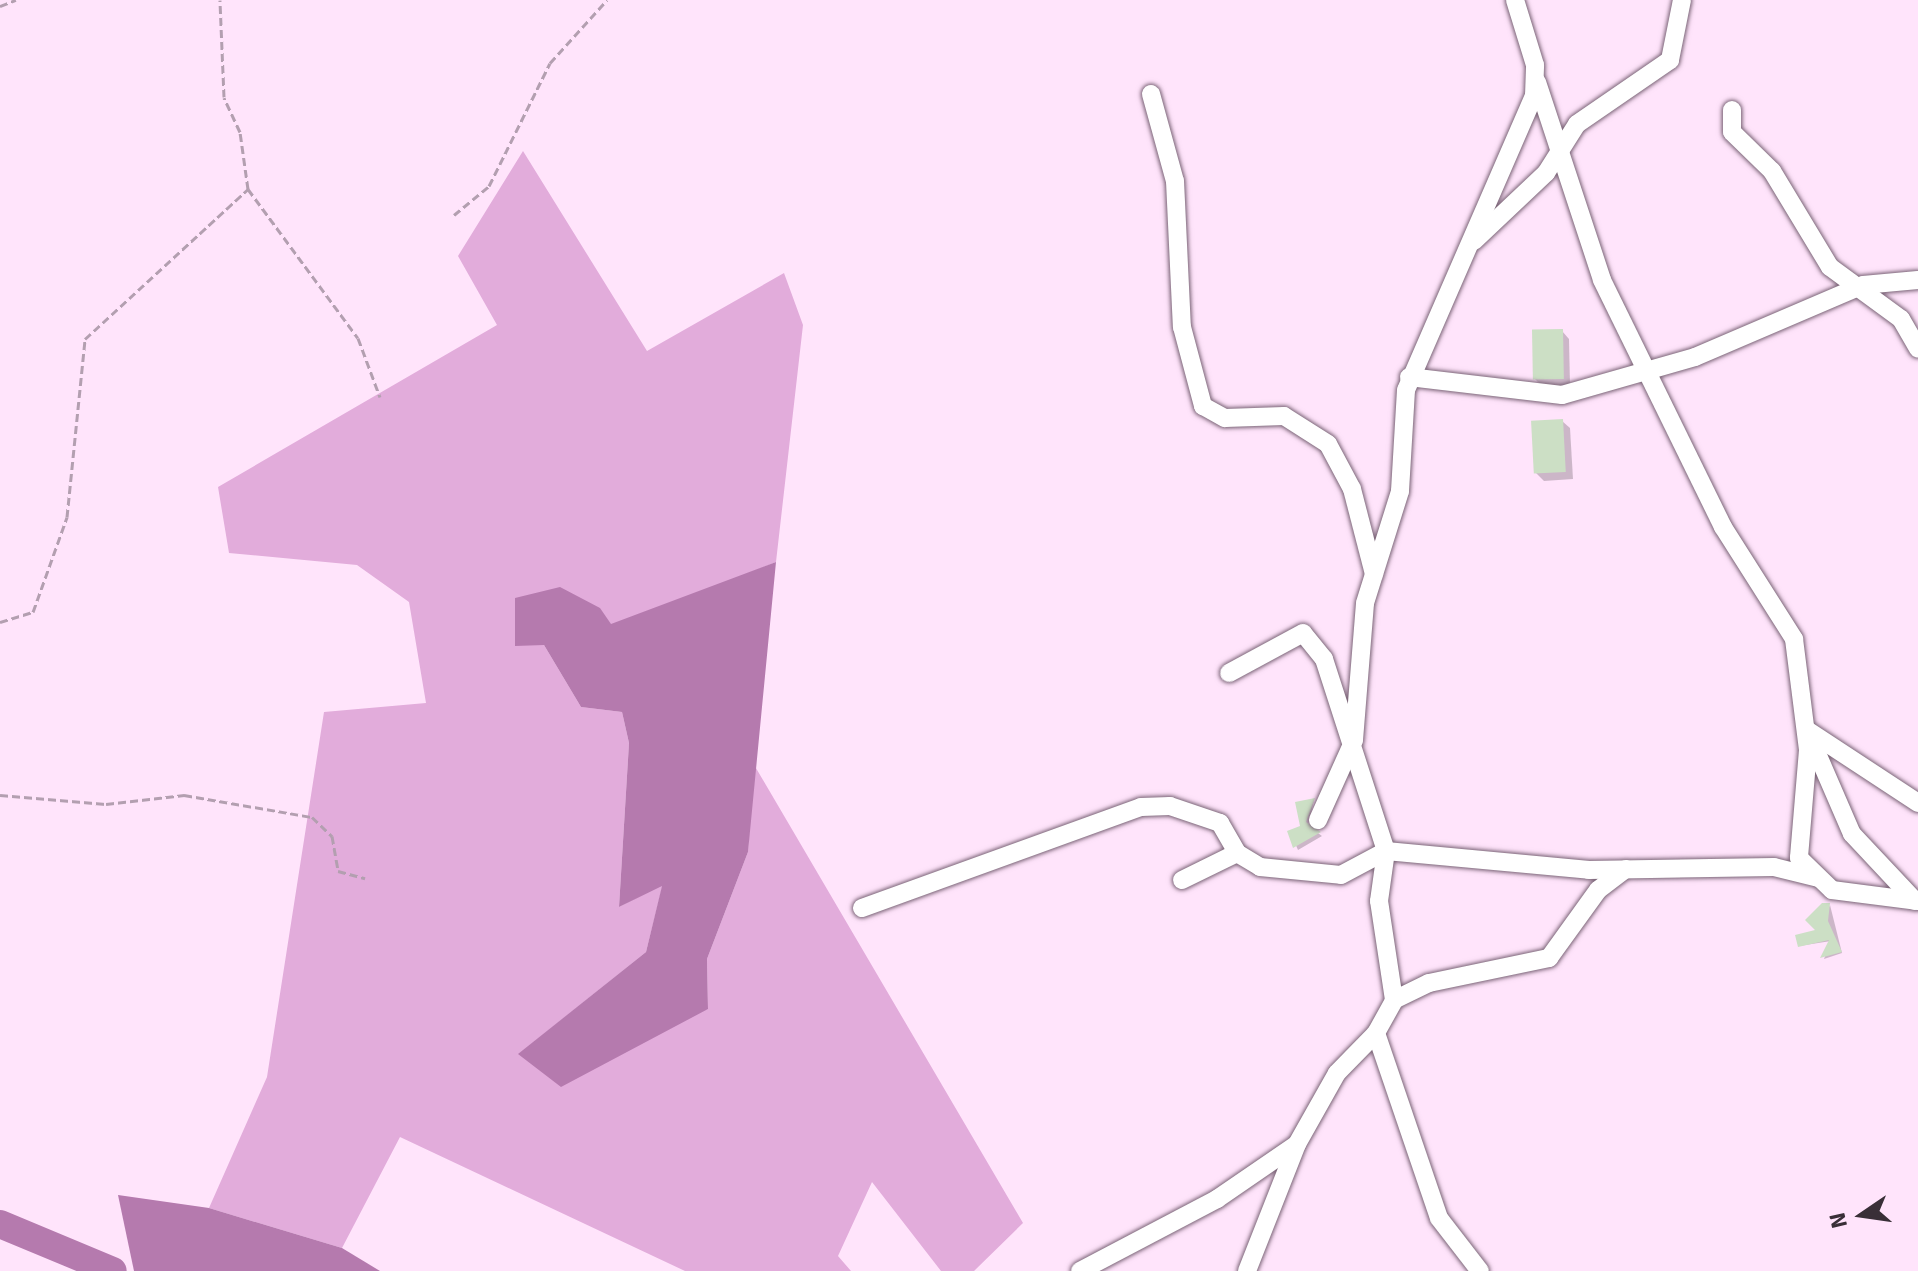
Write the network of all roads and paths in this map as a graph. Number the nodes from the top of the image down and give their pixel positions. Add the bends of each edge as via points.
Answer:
1 (16, 0) edge
2 (220, 0) edge
3 (607, 0) edge
4 (1515, 0) edge
5 (1682, 0) edge
6 (0, 6) edge
7 (1537, 82) junction
8 (1151, 94) dead end
9 (1732, 110) dead end
10 (1558, 156) junction
11 (248, 189) junction
12 (454, 215) dead end
13 (1462, 255) junction
14 (1918, 280) edge
15 (1863, 285) junction
16 (1918, 349) edge
17 (1644, 367) junction
18 (1409, 377) junction
19 (380, 397) dead end
20 (1374, 574) junction
21 (0, 622) edge
22 (1229, 673) dead end
23 (1807, 730) junction
24 (1354, 740) junction
25 (0, 795) edge
26 (1918, 803) edge
27 (1318, 820) dead end
28 (1386, 851) junction
29 (1237, 853) junction
30 (1632, 867) junction
31 (365, 878) dead end
32 (1818, 878) junction
33 (1182, 880) dead end
34 (1916, 901) edge
35 (862, 908) dead end
36 (1394, 1000) junction
37 (1376, 1033) junction
38 (1297, 1144) junction
39 (1080, 1271) edge
40 (1247, 1271) edge
41 (1480, 1271) edge

1 - 6 path
2 - 11 path via 224,97 240,132
3 - 12 path via 550,63 489,186
4 - 7 street
5 - 10 street via 1670,60 1577,124
7 - 10 street
7 - 13 street
8 - 20 street via 1175,181 1182,327 1203,406 1225,418 1284,416 1328,444 1352,489
9 - 15 street via 1732,132 1772,171 1830,267
10 - 13 street
10 - 17 street via 1602,280
11 - 19 path via 358,338
11 - 21 path via 85,339 65,526 33,612
13 - 18 street
14 - 15 street
15 - 16 street via 1901,319
15 - 17 street via 1695,357
17 - 18 street via 1562,395
17 - 23 street via 1723,527 1790,629
18 - 20 street via 1400,491
20 - 24 street
22 - 24 street via 1303,633 1324,659
23 - 26 street
23 - 32 street via 1799,858
23 - 34 street via 1852,834
24 - 27 street
24 - 28 street
25 - 31 path via 106,804 184,795 312,817 332,836 338,871
28 - 29 street via 1341,875 1260,867
28 - 30 street
28 - 36 street via 1379,901
29 - 33 street
29 - 35 street via 1220,823 1170,806 1141,807
30 - 32 street via 1735,865
30 - 36 street via 1598,890 1549,958 1429,983
32 - 34 street via 1855,898
36 - 37 street
37 - 38 street via 1337,1073
37 - 41 street via 1439,1218
38 - 39 street via 1217,1199
38 - 40 street

